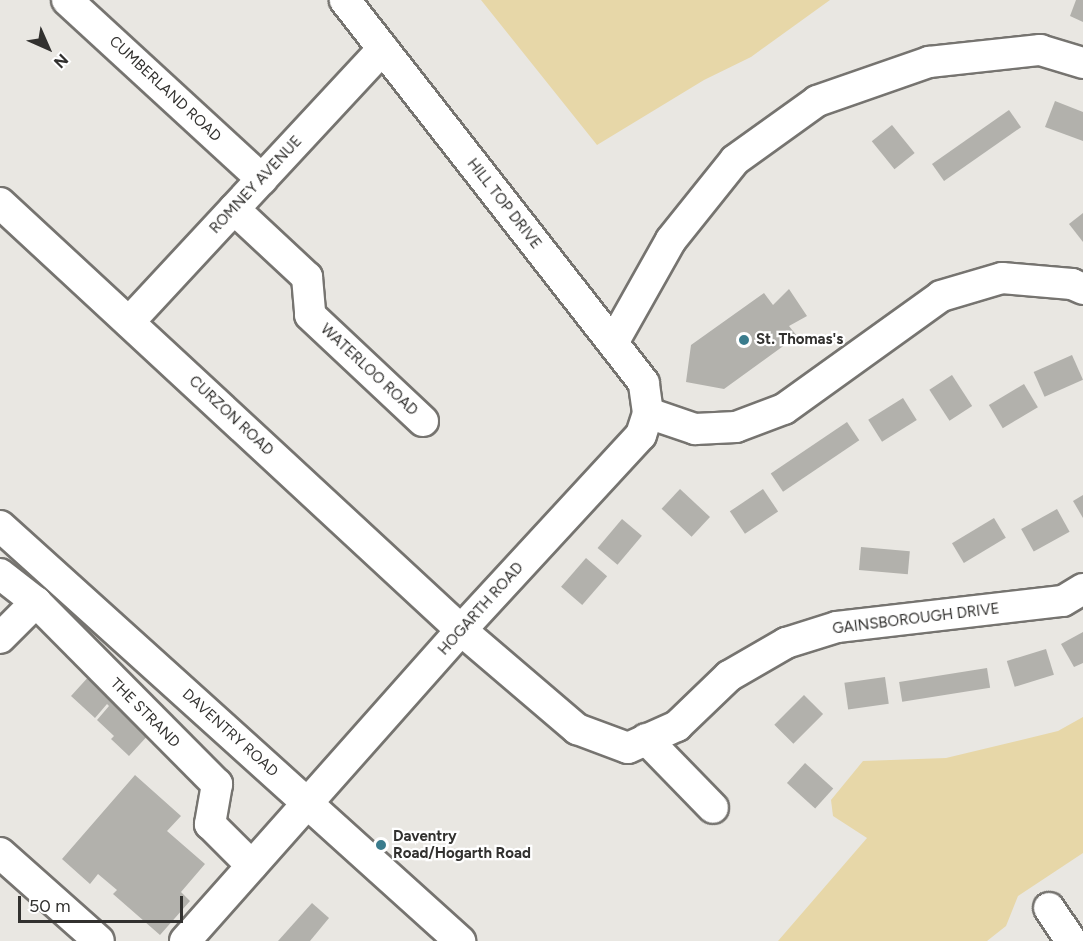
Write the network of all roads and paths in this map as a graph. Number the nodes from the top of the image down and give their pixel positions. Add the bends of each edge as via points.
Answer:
1 (67, 0) edge
2 (345, 0) edge
3 (383, 49) junction
4 (1083, 63) edge
5 (262, 179) junction
6 (0, 203) edge
7 (234, 209) junction
8 (1083, 289) edge
9 (129, 322) junction
10 (613, 344) junction
11 (648, 413) junction
12 (423, 421) dead end
13 (0, 526) edge
14 (0, 574) edge
15 (1083, 589) edge
16 (36, 602) junction
17 (461, 630) junction
18 (0, 638) edge
19 (646, 739) junction
20 (308, 802) junction
21 (713, 808) dead end
22 (0, 853) edge
23 (252, 866) junction
24 (1049, 908) dead end
25 (99, 941) edge
26 (185, 941) edge
27 (460, 941) edge
28 (1071, 941) edge

1 - 5 street, CUMBERLAND ROAD
2 - 3 street, HILL TOP DRIVE
3 - 5 street, ROMNEY AVENUE
3 - 10 street, HILL TOP DRIVE
4 - 10 street via 1041,50 929,62 818,101 735,160 671,240
5 - 7 street, ROMNEY AVENUE
6 - 9 street, CURZON ROAD
7 - 9 street, ROMNEY AVENUE
7 - 12 street, WATERLOO ROAD via 307,277 310,315
8 - 11 street via 1072,284 1002,278 941,296 784,409 736,427 695,429
9 - 17 street, CURZON ROAD
10 - 11 street, HILL TOP DRIVE via 644,383
11 - 17 street, HOGARTH ROAD via 641,435
13 - 20 street, DAVENTRY ROAD
14 - 16 street, THE STRAND
15 - 19 street, GAINSBOROUGH DRIVE via 1063,601 837,627 786,643 729,676 676,726
16 - 18 street
16 - 23 street, THE STRAND via 217,784 210,824
17 - 19 street, GAINSBOROUGH DRIVE via 577,729 628,748
17 - 20 street, HOGARTH ROAD
19 - 21 street
20 - 23 street, HOGARTH ROAD
20 - 27 street, DAVENTRY ROAD
22 - 25 street
23 - 26 street, HOGARTH ROAD
24 - 28 street

